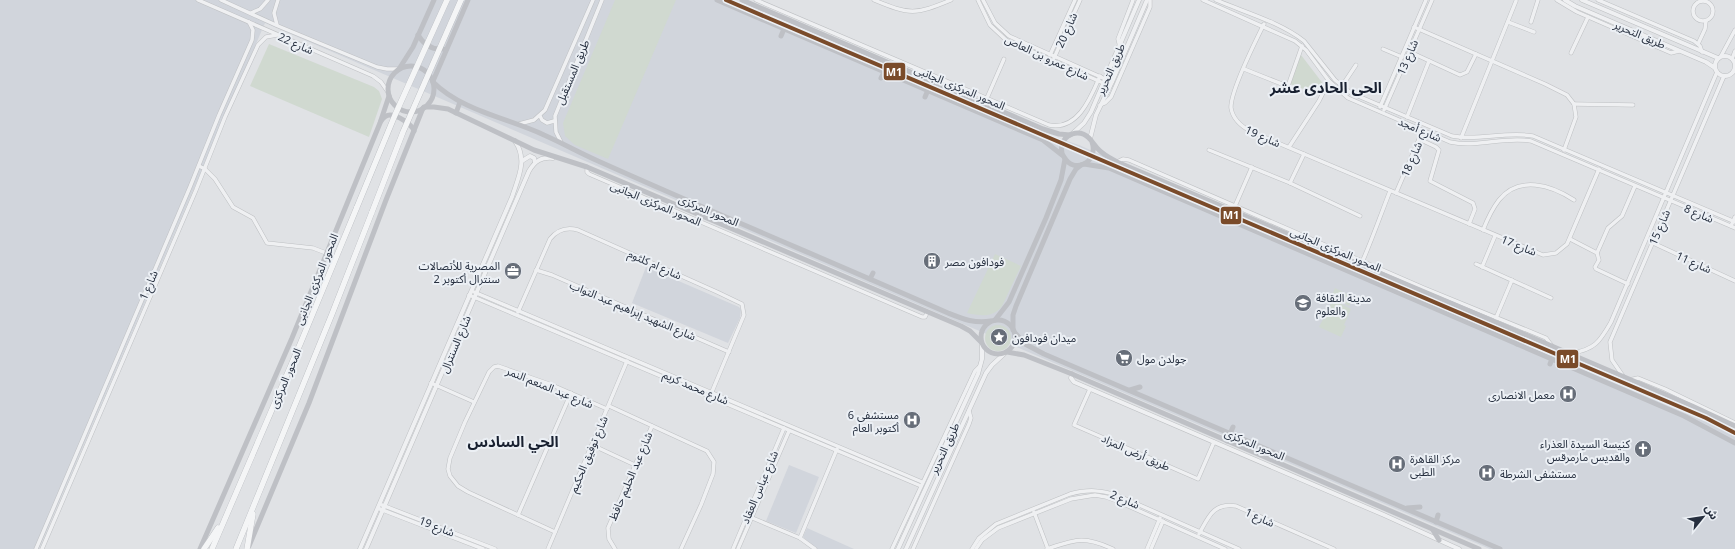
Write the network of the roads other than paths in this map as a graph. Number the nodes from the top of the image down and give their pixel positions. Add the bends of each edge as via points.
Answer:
1 (198, 0) edge
2 (221, 0) edge
3 (268, 0) edge
4 (278, 0) edge
5 (434, 0) edge
6 (447, 0) edge
7 (460, 0) edge
8 (468, 0) edge
9 (593, 0) edge
10 (602, 0) edge
11 (717, 0) edge
12 (742, 0) edge
13 (756, 0) edge
14 (874, 0) edge
15 (951, 0) edge
16 (978, 0) edge
17 (983, 0) edge
18 (1075, 0) edge
19 (1080, 0) edge
20 (1133, 0) edge
21 (1139, 0) edge
22 (1148, 0) edge
23 (1203, 0) edge
24 (1216, 0) edge
25 (1426, 0) edge
26 (1432, 0) edge
27 (1538, 0) edge
28 (1557, 0) edge
29 (1565, 0) edge
30 (1582, 0) edge
31 (1598, 0) edge
32 (1516, 1) edge
33 (766, 2) edge
34 (1226, 2) edge
35 (770, 9) junction
36 (1223, 9) junction
37 (250, 13) junction
38 (1588, 17) junction
39 (1265, 21) junction
40 (1706, 21) junction
41 (249, 22) junction
42 (1508, 22) junction
43 (1531, 22) dead end
44 (1648, 22) junction
45 (278, 26) junction
46 (1263, 26) junction
47 (1414, 27) junction
48 (1646, 27) junction
49 (784, 28) junction
50 (1419, 30) junction
51 (1735, 30) edge
52 (1534, 32) dead end
53 (277, 35) junction
54 (418, 35) junction
55 (781, 36) dead end
56 (1698, 44) junction
57 (1302, 46) junction
58 (1120, 47) junction
59 (446, 48) junction
60 (1383, 49) dead end
61 (1735, 50) edge
62 (1679, 51) junction
63 (1410, 52) junction
64 (1702, 52) junction
65 (1571, 53) dead end
66 (1050, 54) junction
67 (1476, 54) junction
68 (1055, 56) junction
69 (1402, 57) junction
70 (1720, 57) junction
71 (851, 58) junction
72 (1004, 59) dead end
73 (1048, 59) junction
74 (1732, 59) junction
75 (1053, 61) junction
76 (1429, 61) junction
77 (1492, 61) junction
78 (848, 64) dead end
79 (1356, 65) dead end
80 (1735, 65) edge
81 (377, 67) junction
82 (907, 68) junction
83 (399, 69) junction
84 (1244, 69) junction
85 (1716, 70) junction
86 (884, 72) junction
87 (1733, 75) edge
88 (373, 76) junction
89 (1724, 76) junction
90 (881, 78) dead end
91 (1099, 78) junction
92 (1329, 80) junction
93 (1104, 81) junction
94 (433, 82) junction
95 (1111, 84) junction
96 (1342, 86) junction
97 (928, 90) junction
98 (389, 94) junction
99 (925, 96) dead end
100 (987, 98) junction
101 (460, 102) junction
102 (1574, 104) junction
103 (1100, 105) junction
104 (1633, 105) dead end
105 (1380, 106) junction
106 (424, 108) junction
107 (1385, 109) junction
108 (1378, 111) junction
109 (456, 113) junction
110 (1383, 113) junction
111 (540, 116) junction
112 (1407, 117) junction
113 (381, 121) junction
114 (554, 121) junction
115 (514, 124) junction
116 (1425, 125) junction
117 (1044, 126) junction
118 (1423, 130) junction
119 (414, 131) junction
120 (1071, 134) junction
121 (1461, 138) junction
122 (514, 139) junction
123 (1419, 139) junction
124 (1091, 141) junction
125 (563, 145) junction
126 (1289, 148) junction
127 (1564, 149) junction
128 (1209, 150) dead end
129 (1304, 154) junction
130 (1562, 154) junction
131 (1064, 157) junction
132 (558, 158) junction
133 (522, 161) junction
134 (535, 162) junction
135 (1117, 162) junction
136 (1083, 164) junction
137 (1601, 165) junction
138 (199, 166) junction
139 (587, 167) junction
140 (1252, 167) junction
141 (205, 169) junction
142 (1599, 170) junction
143 (1290, 183) junction
144 (1635, 186) junction
145 (1390, 191) junction
146 (1396, 193) junction
147 (1666, 193) junction
148 (1673, 196) junction
149 (1664, 198) junction
150 (1574, 200) dead end
151 (1671, 201) junction
152 (1235, 206) junction
153 (1360, 216) dead end
154 (1735, 217) edge
155 (1046, 218) junction
156 (1052, 222) junction
157 (1734, 222) edge
158 (1468, 224) junction
159 (752, 228) junction
160 (1734, 228) edge
161 (1483, 230) junction
162 (1291, 233) junction
163 (768, 235) junction
164 (749, 236) junction
165 (1495, 236) junction
166 (1570, 239) junction
167 (764, 243) junction
168 (1653, 243) junction
169 (326, 254) junction
170 (1597, 254) junction
171 (1364, 260) junction
172 (1476, 264) dead end
173 (1482, 267) junction
174 (536, 270) junction
175 (872, 273) dead end
176 (870, 279) junction
177 (1512, 280) junction
178 (1735, 281) edge
179 (1628, 284) junction
180 (470, 293) junction
181 (476, 295) junction
182 (1551, 298) dead end
183 (518, 312) junction
184 (928, 313) junction
185 (1496, 318) junction
186 (993, 321) junction
187 (1014, 331) junction
188 (1521, 333) junction
189 (982, 343) junction
190 (1517, 344) junction
191 (1552, 346) junction
192 (729, 352) junction
193 (1005, 353) junction
194 (1570, 354) junction
195 (1552, 359) junction
196 (628, 360) junction
197 (1064, 362) junction
198 (1550, 364) dead end
199 (980, 366) junction
200 (1062, 370) junction
201 (988, 371) junction
202 (1072, 374) junction
203 (1626, 378) junction
204 (431, 383) junction
205 (437, 386) junction
206 (1140, 387) dead end
207 (1090, 389) junction
208 (1130, 390) junction
209 (571, 393) junction
210 (710, 395) junction
211 (474, 402) junction
212 (96, 408) junction
213 (608, 408) junction
214 (101, 411) junction
215 (969, 411) junction
216 (1182, 423) junction
217 (1735, 423) edge
218 (652, 426) junction
219 (1176, 426) junction
220 (1735, 426) edge
221 (784, 427) junction
222 (1233, 427) dead end
223 (789, 429) junction
224 (1230, 434) junction
225 (1227, 441) junction
226 (1214, 442) junction
227 (1735, 443) edge
228 (592, 445) junction
229 (837, 449) junction
230 (1296, 461) junction
231 (635, 465) junction
232 (930, 466) junction
233 (1330, 469) dead end
234 (1318, 471) junction
235 (1298, 472) junction
236 (931, 474) junction
237 (1327, 474) junction
238 (1320, 482) junction
239 (921, 484) junction
240 (758, 491) junction
241 (1082, 491) junction
242 (762, 493) junction
243 (1083, 496) junction
244 (254, 505) junction
245 (378, 505) junction
246 (1044, 507) junction
247 (1420, 507) dead end
248 (384, 508) junction
249 (1405, 508) junction
250 (1033, 512) junction
251 (518, 515) junction
252 (1438, 515) dead end
253 (749, 517) junction
254 (225, 518) junction
255 (1162, 518) junction
256 (1436, 522) junction
257 (1433, 529) junction
258 (555, 532) junction
259 (1200, 532) junction
260 (1198, 537) junction
261 (800, 538) junction
262 (1440, 540) junction
263 (1104, 547) edge
264 (974, 548) edge
265 (36, 549) edge
266 (42, 549) edge
267 (200, 549) edge
268 (204, 549) edge
269 (212, 549) edge
270 (236, 549) edge
271 (248, 549) edge
272 (360, 549) edge
273 (366, 549) edge
274 (483, 549) edge
275 (495, 549) edge
276 (548, 549) edge
277 (615, 549) edge
278 (681, 549) edge
279 (733, 549) edge
280 (738, 549) edge
281 (815, 549) edge
282 (892, 549) edge
283 (898, 549) edge
284 (906, 549) edge
285 (913, 549) edge
286 (1048, 549) edge
287 (1113, 549) edge
288 (1147, 549) edge
289 (1151, 549) edge
290 (1226, 549) edge
291 (1239, 549) edge
292 (1334, 549) edge
293 (1459, 549) edge
294 (1479, 549) edge
295 (1500, 549) edge

1 - 41 street, شارع 22
2 - 37 street, شارع 22
3 - 37 street via 260,9
4 - 45 street via 274,13
5 - 54 main road
6 - 254 highway, المحور المركزى, bridge via 395,115
7 - 244 highway, المحور المركزى, bridge via 403,132
8 - 59 main road
9 - 111 street, طريق المستقبل via 552,95
10 - 114 street, طريق المستقبل
11 - 49 main road
12 - 35 main road
13 - 33 street
14 - 15 street via 895,9 911,12 928,10
16 - 73 street, شارع عمرو بن العاص via 990,25 997,33 1006,40
17 - 66 street, شارع عمرو بن العاص via 1001,31
18 - 66 street, شارع 20
19 - 68 street, شارع 20
20 - 58 street via 1118,39
21 - 58 street, طريق التحرير
22 - 95 street, طريق التحرير
22 - 103 street via 1150,7 1111,97
23 - 36 street, شارع أمجد
24 - 34 street, شارع أمجد
25 - 47 street, شارع 13
26 - 50 street, شارع 13
27 - 43 street
28 - 38 street via 1567,8
29 - 62 street, طريق التحرير
30 - 48 street, طريق التحرير
31 - 44 street
32 - 42 street
33 - 35 street
34 - 36 street
34 - 39 street, شارع أمجد
35 - 82 main road
36 - 46 street, شارع أمجد
37 - 45 street, شارع 22
38 - 62 street via 1671,53
38 - 65 street
39 - 46 street, شارع 19
39 - 96 street, شارع أمجد via 1291,32 1304,41
40 - 40 street via 1709,19 1712,6 1700,1 1696,4 1693,16
40 - 56 street
41 - 53 street, شارع 22
41 - 138 street, شارع 1 via 253,30 252,40
42 - 52 street
42 - 77 street
44 - 48 street
44 - 56 street
45 - 81 street, شارع 22
46 - 57 street, شارع أمجد
46 - 84 street, شارع 19
47 - 50 street
47 - 69 street, شارع 13
48 - 64 street, طريق التحرير
49 - 55 main road
49 - 71 main road
50 - 63 street, شارع 13
50 - 67 street
51 - 70 street
53 - 88 street, شارع 22
53 - 141 street, شارع 1 via 266,37 258,44
54 - 59 main road via 430,47
54 - 83 main road
56 - 64 street
57 - 84 street via 1287,86
57 - 92 street, شارع أمجد
58 - 93 street, طريق التحرير
59 - 94 main road
60 - 69 street
61 - 74 street
62 - 85 street, طريق التحرير via 1706,62
63 - 76 street
63 - 107 street, شارع 13
64 - 70 street, طريق التحرير
66 - 68 street, شارع عمرو بن العاص
66 - 73 street, شارع 20
67 - 76 street via 1467,72 1460,75
67 - 77 street
68 - 75 street, شارع 20
68 - 91 street, شارع عمرو بن العاص
69 - 105 street, شارع 13
70 - 74 street via 1727,56
70 - 85 street via 1715,62
71 - 78 main road
71 - 86 main road
72 - 100 street
73 - 75 street, شارع عمرو بن العاص
74 - 80 street
75 - 91 street, شارع عمرو بن العاص
76 - 112 street
77 - 102 street via 1562,92
77 - 121 street
79 - 96 street
80 - 87 street
81 - 83 street, شارع 22
81 - 88 street
82 - 100 street, المحور المركزى الجانبى
82 - 117 main road
83 - 94 main road via 410,66 421,68
83 - 98 main road via 388,84
84 - 126 street, شارع 19 via 1232,100 1236,120 1246,130
85 - 89 street
85 - 147 street, شارع 15
86 - 90 main road
86 - 97 main road
87 - 89 street
88 - 98 street, شارع 22
89 - 148 street, شارع 15
91 - 93 street, شارع عمرو بن العاص
91 - 117 street, المحور المركزى الجانبى via 1078,116 1063,125
92 - 108 street, شارع أمجد via 1348,98
92 - 126 street via 1319,102
93 - 95 street, شارع عمرو بن العاص
93 - 120 street, طريق التحرير via 1088,118
94 - 101 main road, المحور المركزى
94 - 106 main road via 432,98
95 - 103 street, طريق التحرير
96 - 105 street, شارع أمجد via 1351,93
97 - 99 main road
97 - 131 main road via 1044,140
98 - 106 main road via 393,103 403,110 412,112
98 - 113 main road, المحور المركزى الجانبى
100 - 117 street, المحور المركزى الجانبى
101 - 109 main road
101 - 115 main road, المحور المركزى
102 - 104 street
102 - 127 street via 1576,117
103 - 124 street, طريق التحرير via 1093,122
105 - 107 street, شارع أمجد
105 - 108 street, شارع 13
106 - 109 main road, المحور المركزى via 438,107
106 - 119 main road
107 - 110 street, شارع 13
107 - 112 street, شارع أمجد
108 - 110 street, شارع أمجد
109 - 122 main road, المحور المركزى
110 - 118 street, شارع أمجد
111 - 114 street via 547,123
111 - 115 street via 526,123
112 - 116 street, شارع أمجد
113 - 119 main road via 392,115 410,123
113 - 169 main road, المحور المركزى الجانبى
114 - 125 street via 557,135
115 - 125 main road, المحور المركزى via 538,132
116 - 118 street, شارع 18
116 - 121 street, شارع أمجد
117 - 120 main road via 1059,134
118 - 123 street, شارع 18
118 - 130 street, شارع أمجد via 1460,144 1520,139
119 - 271 main road via 309,403
120 - 124 main road via 1082,134
120 - 131 main road via 1062,145
121 - 127 street, شارع أمجد via 1522,134
122 - 132 main road, المحور المركزى via 534,150
122 - 133 street
123 - 146 street, شارع 18
123 - 158 street via 1439,150 1430,178 1432,183 1473,203 1475,209
124 - 135 main road
124 - 136 main road via 1094,149 1092,156
125 - 159 main road, المحور المركزى
126 - 129 street, شارع 19
127 - 130 street
127 - 137 street, شارع أمجد
128 - 140 street
129 - 143 street
129 - 145 street, شارع 19
130 - 142 street, شارع أمجد
131 - 136 main road via 1074,165
131 - 155 main road via 1062,180
132 - 134 street via 546,157
132 - 139 main road, المحور المركزى
133 - 134 street via 530,156
133 - 180 street, شارع السنترال via 512,197
134 - 181 street, شارع السنترال
135 - 152 street, المحور المركزى الجانبى via 1129,160
135 - 162 main road
136 - 156 main road via 1072,176
136 - 190 main road via 1109,168
137 - 142 street, شارع 17
137 - 147 street, شارع أمجد
138 - 141 street
138 - 212 street, شارع 1
139 - 164 main road, المحور المركزى
139 - 184 street, المحور المركزى الجانبى via 589,174 922,317
140 - 143 street
140 - 152 street
141 - 169 street via 221,186 230,205 253,218 267,243 313,248
141 - 214 street, شارع 1
142 - 144 street, شارع أمجد
142 - 166 street, شارع 17
143 - 153 street
144 - 149 street, شارع أمجد
144 - 170 street via 1622,216 1608,228
145 - 146 street, شارع 17
145 - 171 street
146 - 158 street, شارع 17
147 - 148 street, شارع 8
147 - 149 street, شارع 15
148 - 151 street, شارع 15
148 - 157 street, شارع 8
149 - 151 street, شارع 8
149 - 179 street, شارع 15
150 - 161 street via 1545,185 1528,185 1513,190 1500,199
151 - 160 street, شارع 8
151 - 168 street, شارع 15
152 - 162 street, المحور المركزى الجانبى
154 - 157 street
155 - 156 main road
155 - 186 main road via 1009,302
156 - 187 main road via 1016,306 1013,315
157 - 160 street
158 - 161 street, شارع 17
159 - 163 main road, المحور المركزى
159 - 164 main road
161 - 165 street, شارع 17
162 - 171 street, المحور المركزى الجانبى
162 - 188 main road
163 - 167 main road via 764,238
163 - 176 main road, المحور المركزى
164 - 167 main road, المحور المركزى
165 - 166 street, شارع 17 via 1550,255 1562,250
165 - 173 street
166 - 170 street
167 - 184 main road, المحور المركزى
168 - 178 street, شارع 11
168 - 203 street, شارع 15 via 1610,342 1612,360
169 - 267 main road, المحور المركزى الجانبى
170 - 179 street via 1599,260 1596,270
171 - 185 street, المحور المركزى الجانبى
172 - 173 street
173 - 177 street
174 - 183 street, شارع ام كلثوم
174 - 192 street, شارع الشهيد إبراهيم عبد التواب
174 - 192 street, شارع ام كلثوم via 554,234 566,228 578,230 741,303 744,315
175 - 176 main road
176 - 186 main road, المحور المركزى via 964,320
177 - 182 street
177 - 185 street
179 - 194 street, شارع 15 via 1611,322 1599,341 1589,349
180 - 181 street, شارع محمد كريم
180 - 204 street, شارع السنترال
181 - 183 street, شارع محمد كريم
181 - 196 street, شارع محمد كريم
181 - 205 street, شارع السنترال
183 - 196 street, شارع محمد كريم
184 - 189 main road, المحور المركزى via 966,328
185 - 191 street, المحور المركزى الجانبى via 1546,338
186 - 187 main road via 1008,323
186 - 189 main road via 982,329
187 - 193 main road via 1014,344
187 - 197 main road, المحور المركزى via 1028,346
188 - 190 main road via 1517,338
188 - 191 main road
189 - 193 main road via 990,353
189 - 199 street, طريق التحرير
190 - 195 main road
191 - 194 main road
192 - 210 street, شارع ام كلثوم
193 - 200 main road, المحور المركزى via 1021,354
193 - 201 street, طريق التحرير
194 - 203 main road
195 - 198 main road
195 - 227 main road via 1684,416
196 - 210 street, شارع محمد كريم
196 - 213 street, شارع توفيق الحكيم
197 - 200 main road via 1061,365
197 - 208 main road, المحور المركزى
199 - 201 street via 985,365
199 - 232 street via 975,371
199 - 236 street, طريق التحرير
200 - 202 main road, المحور المركزى
201 - 215 street, طريق التحرير
202 - 207 street via 1072,381
202 - 216 main road, المحور المركزى
203 - 217 street via 1638,378 1665,389
203 - 220 main road
204 - 205 street
204 - 245 street, شارع السنترال
205 - 211 street
205 - 248 street, شارع السنترال
206 - 208 main road
207 - 219 street
207 - 226 street, طريق أرض المزاد via 1074,425 1198,479
208 - 224 main road, المحور المركزى
209 - 211 street, شارع عبد المنعم النمر via 498,366 489,372
209 - 213 street, شارع عبد المنعم النمر
209 - 251 street
210 - 221 street, شارع محمد كريم
211 - 251 street, شارع عبد المنعم النمر via 450,458 450,476 458,486 468,492
212 - 214 street
212 - 265 street, شارع 1
213 - 218 street, شارع عبد المنعم النمر
213 - 228 street, شارع توفيق الحكيم
214 - 266 street, شارع 1
215 - 284 street, طريق التحرير
215 - 285 street via 969,424
216 - 219 main road
216 - 225 main road, المحور المركزى
218 - 231 street, شارع عبد الحليم حافظ
218 - 278 street, شارع عبد المنعم النمر via 707,451 714,462 713,474
219 - 226 street
221 - 223 street, شارع محمد كريم
221 - 240 street, شارع عباس العقاد
222 - 224 main road
223 - 229 street, شارع محمد كريم
223 - 242 street, شارع عباس العقاد
224 - 225 main road
224 - 230 main road, المحور المركزى
225 - 235 main road, المحور المركزى
226 - 262 street
228 - 231 street
228 - 258 street, شارع توفيق الحكيم
229 - 239 street, شارع محمد كريم
229 - 261 street
230 - 234 main road, المحور المركزى
230 - 235 main road via 1302,467
231 - 277 street, شارع عبد الحليم حافظ via 608,528 608,539
232 - 236 street
232 - 239 street
233 - 237 main road
234 - 237 main road, المحور المركزى
234 - 238 main road via 1315,476
235 - 238 main road, المحور المركزى
236 - 283 street, طريق التحرير
237 - 249 main road, المحور المركزى
238 - 257 main road, المحور المركزى
239 - 282 street
240 - 242 street
240 - 253 street, شارع عباس العقاد
241 - 243 street
241 - 246 street, شارع 2
241 - 255 street, شارع 2 via 1107,492
242 - 253 street, شارع عباس العقاد
243 - 246 street, شارع 2
243 - 255 street, شارع 2 via 1106,497
244 - 270 highway, المحور المركزى
244 - 271 highway
245 - 248 street, شارع 19
245 - 272 street, شارع السنترال
246 - 250 street, شارع 2
247 - 249 main road
248 - 273 street, شارع السنترال
248 - 274 street, شارع 19
248 - 275 street, شارع 19
249 - 256 main road, المحور المركزى
250 - 264 street, شارع 2 via 996,524 983,534
250 - 286 street
251 - 258 street, شارع عبد المنعم النمر
252 - 256 main road
253 - 261 street
253 - 279 street, شارع عباس العقاد
253 - 280 street, شارع عباس العقاد
254 - 268 highway
254 - 269 highway, المحور المركزى
255 - 259 street, شارع 2
255 - 260 street, شارع 2
255 - 288 street
255 - 289 street
256 - 295 main road, المحور المركزى
257 - 262 main road
257 - 294 main road, المحور المركزى
258 - 276 street, شارع توفيق الحكيم
259 - 260 street, شارع 1
259 - 291 street, شارع 2
259 - 292 street, شارع 1 via 1216,508 1231,505
260 - 290 street, شارع 2
261 - 281 street
262 - 293 street
263 - 286 street via 1088,540 1076,540
263 - 287 street

